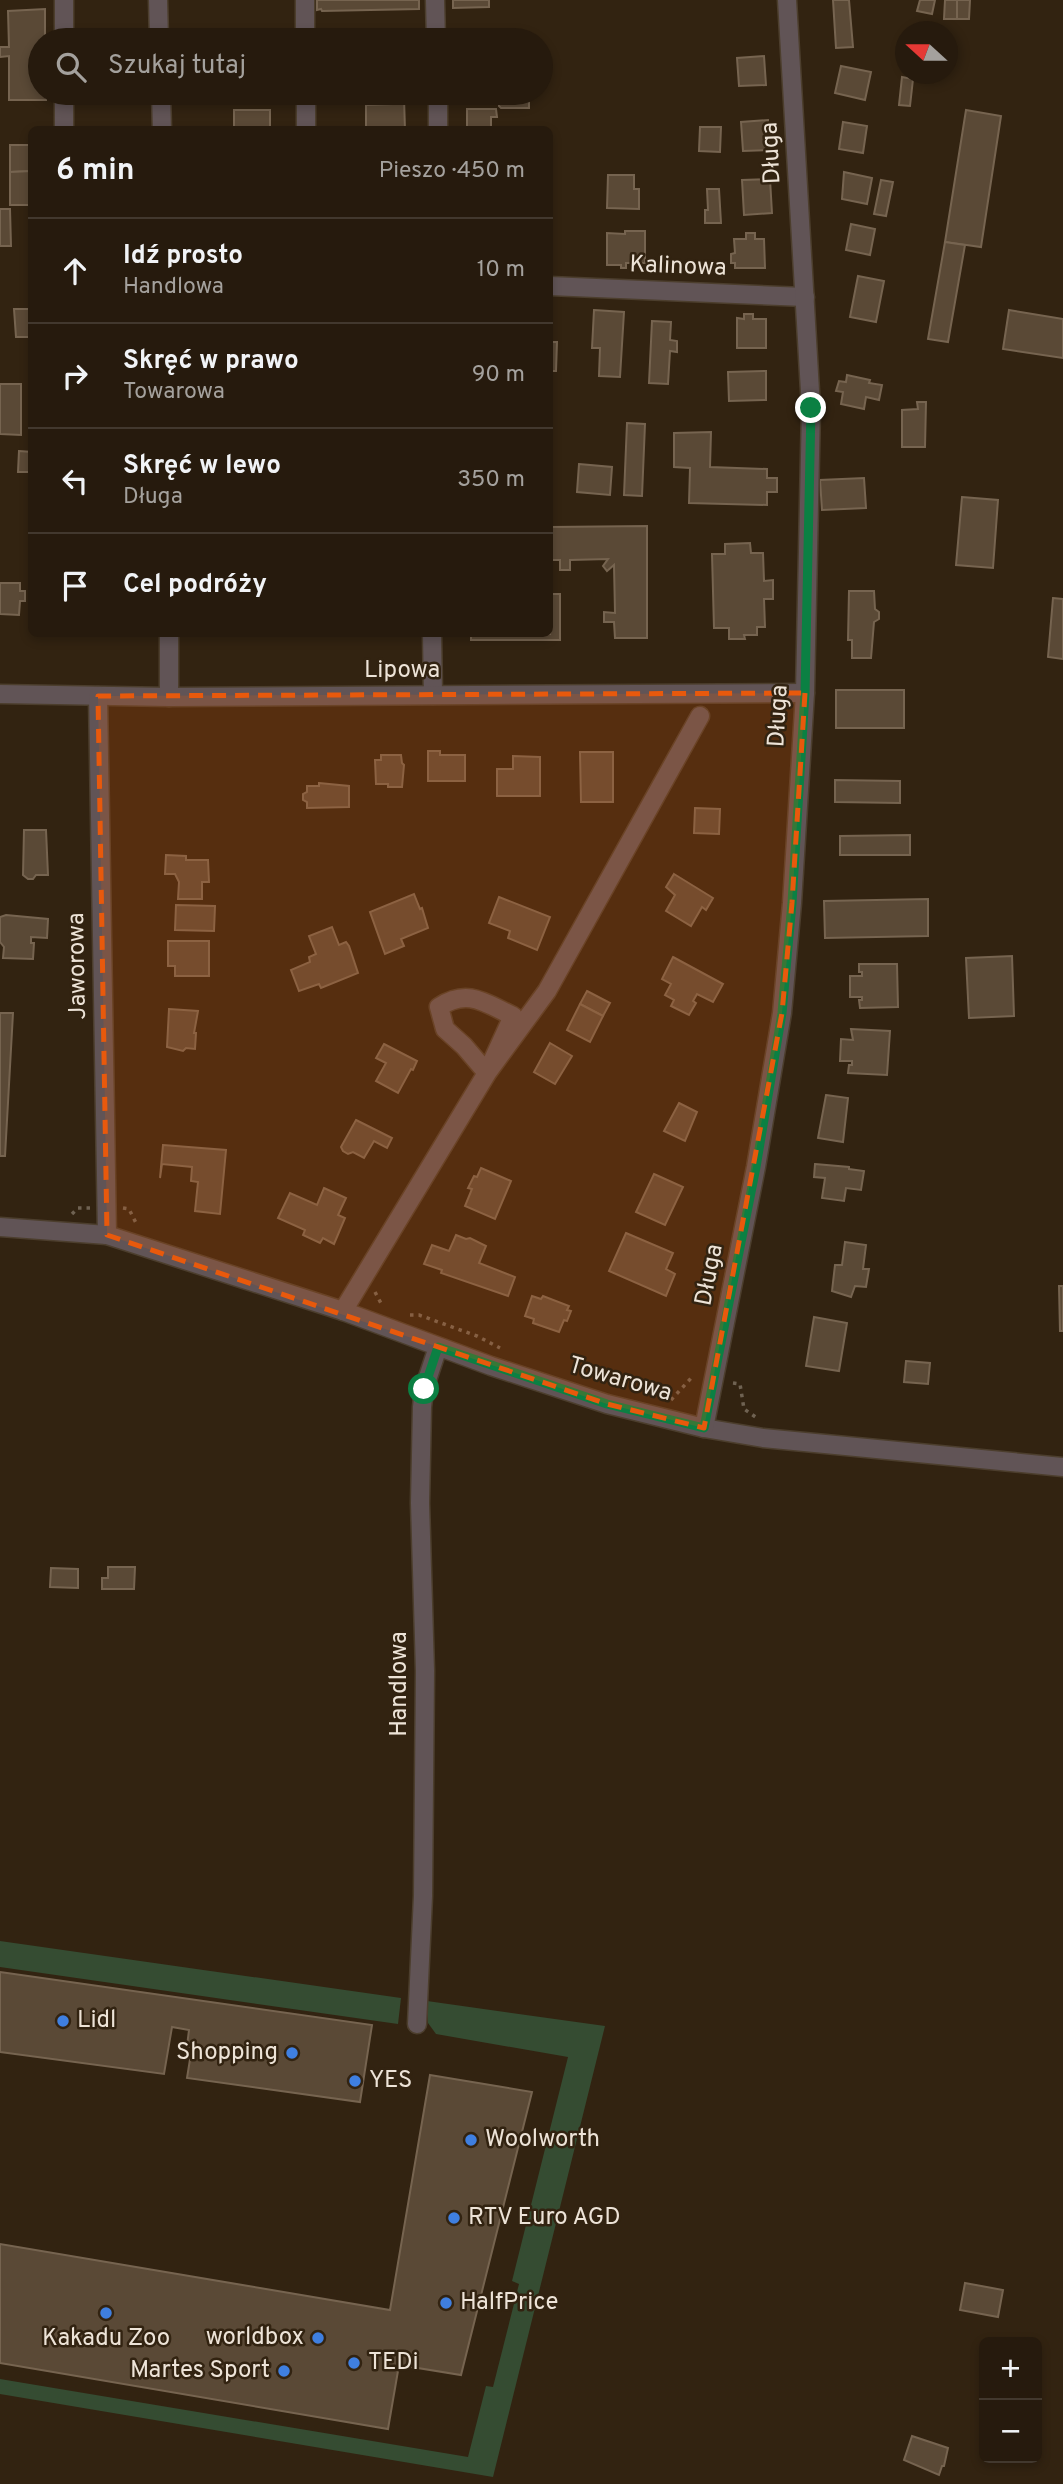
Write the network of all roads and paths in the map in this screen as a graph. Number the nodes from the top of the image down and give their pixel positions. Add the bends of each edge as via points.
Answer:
1 (64, 0) edge
2 (158, 0) edge
3 (305, 0) edge
4 (435, 0) edge
5 (787, 0) edge
6 (64, 28) edge
7 (159, 28) edge
8 (305, 28) edge
9 (436, 28) edge
10 (64, 105) edge
11 (161, 105) edge
12 (306, 105) edge
13 (438, 105) edge
14 (64, 126) edge
15 (162, 126) edge
16 (306, 126) edge
17 (438, 126) edge
18 (553, 286) edge
19 (805, 297) junction
20 (169, 637) edge
21 (432, 637) edge
22 (805, 693) junction
23 (0, 694) edge
24 (433, 695) junction
25 (98, 696) junction
26 (169, 697) junction
27 (700, 716) dead end
28 (487, 1073) junction
29 (106, 1207) junction
30 (70, 1215) dead end
31 (0, 1227) edge
32 (141, 1232) dead end
33 (107, 1235) junction
34 (358, 1285) junction
35 (384, 1308) dead end
36 (343, 1311) junction
37 (399, 1316) dead end
38 (438, 1347) junction
39 (502, 1349) dead end
40 (714, 1380) junction
41 (670, 1401) dead end
42 (760, 1420) dead end
43 (704, 1428) junction
44 (1063, 1467) edge
45 (417, 2024) dead end

1 - 6 street
2 - 7 street
3 - 8 street
4 - 9 street
5 - 19 street, Długa
10 - 14 street
11 - 15 street
12 - 16 street
13 - 17 street
18 - 19 street, Kalinowa
19 - 22 street, Długa via 811,408
20 - 26 street
21 - 24 street
22 - 24 street, Lipowa
22 - 40 street, Długa via 782,1013
23 - 25 street, Lipowa
24 - 26 street, Lipowa
25 - 26 street, Lipowa
25 - 29 street, Jaworowa
27 - 28 street via 547,991
28 - 28 street via 513,1016 477,999 453,998 439,1007 445,1028
28 - 34 street
29 - 30 path via 78,1209
29 - 32 path via 129,1209
29 - 33 street, Jaworowa
31 - 33 street, Towarowa
33 - 36 street, Towarowa
34 - 35 path via 375,1291
34 - 36 street
36 - 38 street, Towarowa
37 - 39 path via 419,1315
38 - 43 street, Towarowa via 607,1404
38 - 45 street, Handlowa via 422,1407 425,1684
40 - 41 path via 695,1375
40 - 42 path via 740,1384 744,1409
40 - 43 street, Długa
43 - 44 street, Towarowa via 763,1438

